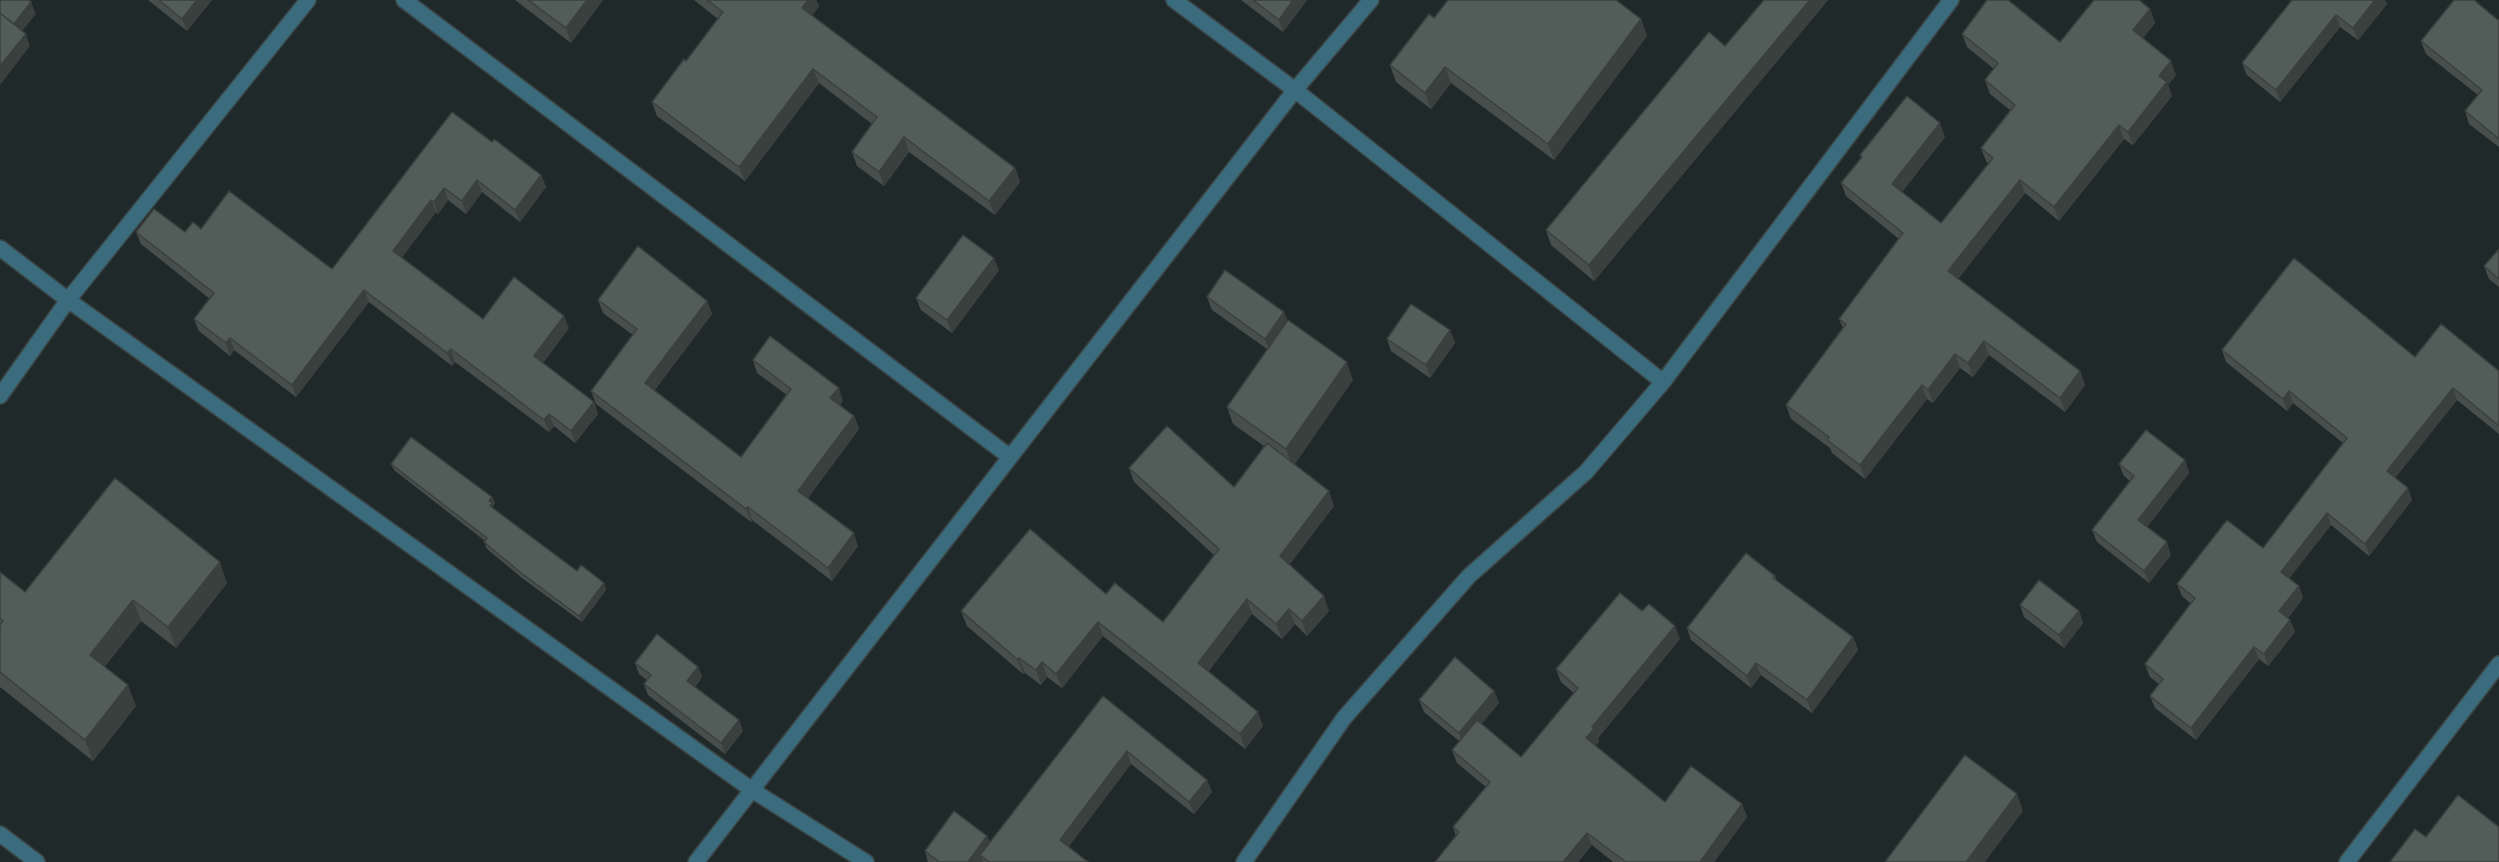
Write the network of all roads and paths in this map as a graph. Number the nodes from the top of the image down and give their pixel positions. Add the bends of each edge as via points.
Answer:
1 (308, 0) edge
2 (404, 0) edge
3 (1174, 0) edge
4 (1371, 0) edge
5 (1951, 0) edge
6 (1295, 90) junction
7 (0, 248) edge
8 (68, 300) junction
9 (1663, 382) junction
10 (0, 396) edge
11 (1010, 457) junction
12 (2499, 664) edge
13 (752, 790) junction
14 (0, 834) edge
15 (37, 862) edge
16 (696, 862) edge
17 (866, 862) edge
18 (1244, 862) edge
19 (2347, 862) edge

1 - 8 street
2 - 11 street
3 - 6 street
4 - 6 street
5 - 9 street
6 - 9 street
6 - 11 street
7 - 8 street
8 - 10 street
8 - 13 street
9 - 18 street via 1586,472 1469,576 1344,718
11 - 13 street
12 - 19 street
13 - 16 street
13 - 17 street
14 - 15 street

